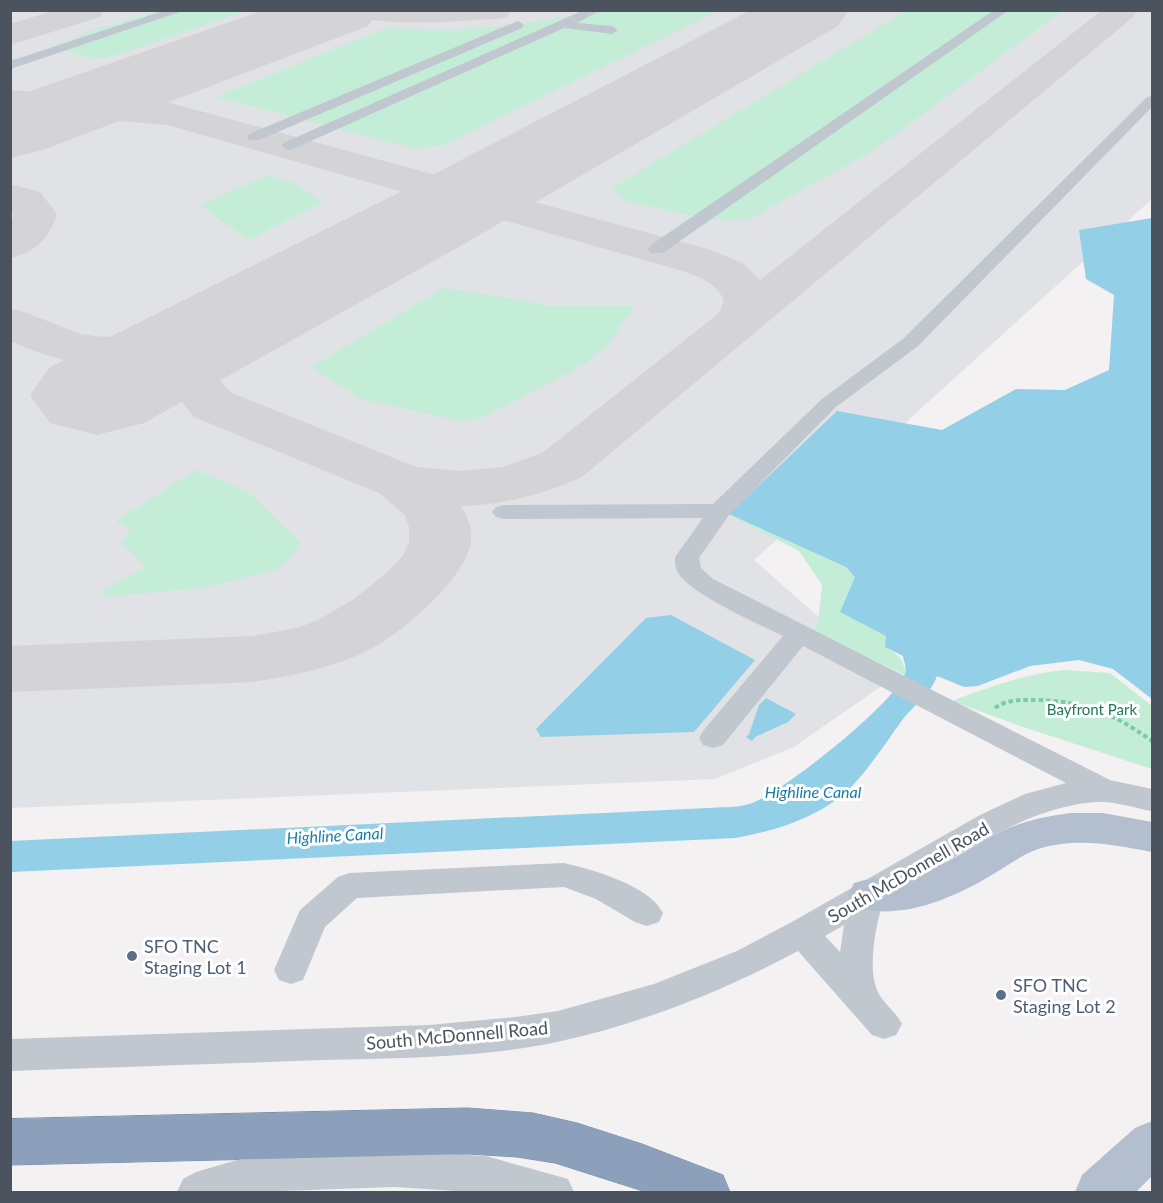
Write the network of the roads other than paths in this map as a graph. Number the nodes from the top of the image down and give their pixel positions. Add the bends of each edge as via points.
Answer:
1 (180, 10) edge
2 (595, 10) edge
3 (1003, 10) edge
4 (518, 25) dead end
5 (562, 25) junction
6 (612, 30) dead end
7 (507, 50) junction
8 (523, 53) dead end
9 (10, 65) edge
10 (453, 73) junction
11 (471, 77) dead end
12 (1152, 100) edge
13 (254, 137) dead end
14 (288, 146) dead end
15 (657, 249) dead end
16 (719, 511) junction
17 (504, 512) dead end
18 (799, 634) junction
19 (713, 738) dead end
20 (1103, 790) junction
21 (1152, 800) edge
22 (1152, 815) edge
23 (1152, 837) edge
24 (869, 895) junction
25 (648, 913) dead end
26 (802, 933) junction
27 (291, 970) dead end
28 (10, 1055) edge
29 (10, 1142) edge
30 (1152, 1144) edge
31 (196, 1192) edge
32 (552, 1192) edge
33 (705, 1192) edge
34 (1100, 1192) edge

1 - 9 street
2 - 5 street
3 - 15 street
4 - 13 street
5 - 6 street
5 - 7 street
7 - 8 street
7 - 10 street
10 - 11 street
10 - 14 street
12 - 16 street via 911,342 829,404
16 - 17 street
16 - 18 street via 687,557 689,570 704,585
18 - 19 street
18 - 20 street
20 - 21 street, South McDonnell Road
20 - 22 street
20 - 24 street, South McDonnell Road via 1062,795 1013,811
23 - 24 main road via 1091,826 1042,833 1020,840 939,885
24 - 26 street, South McDonnell Road
24 - 26 street via 856,950 858,983 874,1013
25 - 27 street via 615,892 564,875 349,886 312,919
26 - 28 street, South McDonnell Road via 731,969 659,998 558,1026 514,1033 397,1043
29 - 33 highway via 499,1133 588,1149
30 - 34 main road
31 - 32 street via 258,1172 394,1169 486,1175

